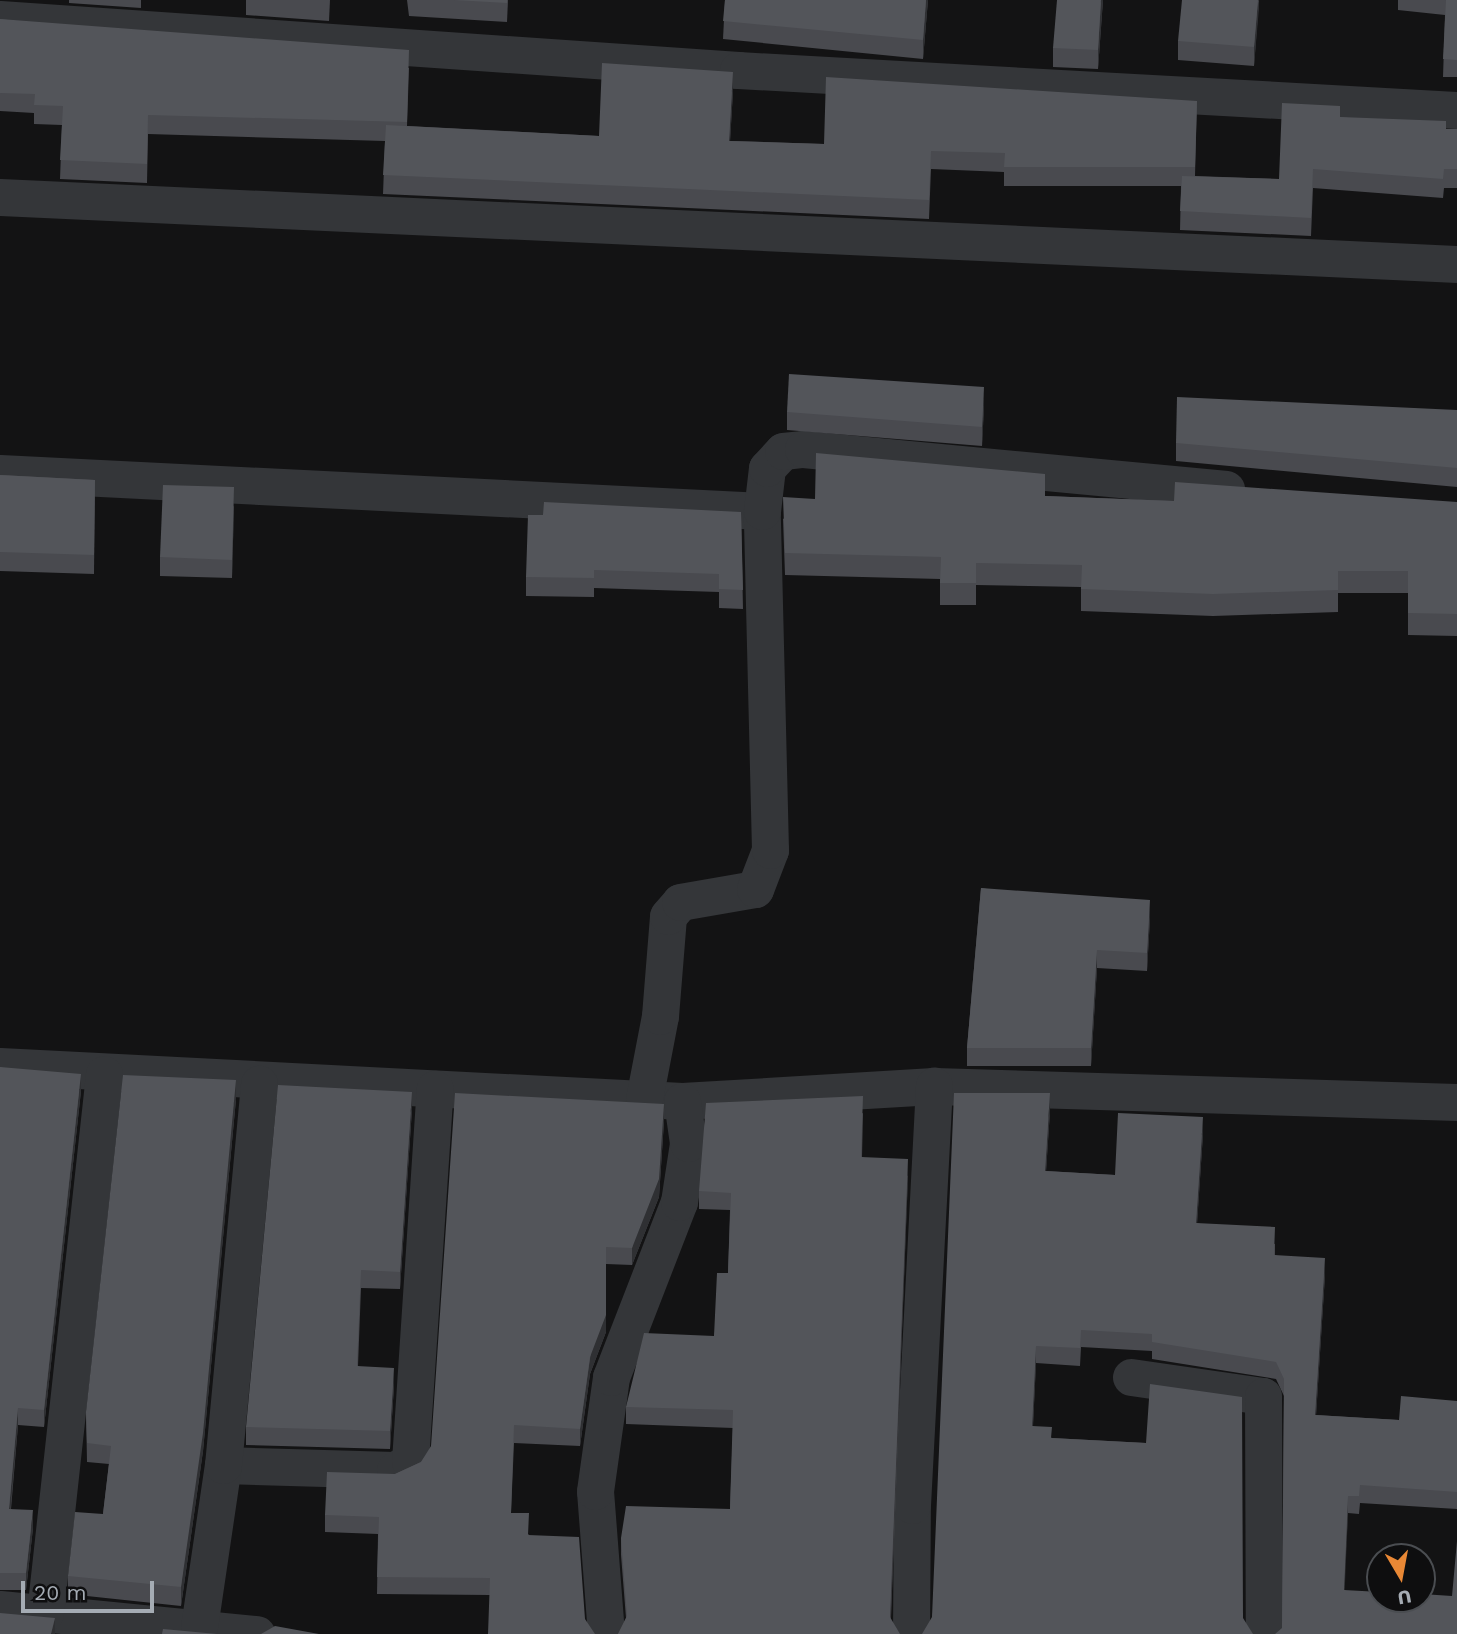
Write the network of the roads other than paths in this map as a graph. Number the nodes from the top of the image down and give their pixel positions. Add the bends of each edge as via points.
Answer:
1 (0, 19) edge
2 (1457, 110) edge
3 (0, 197) edge
4 (1457, 264) edge
5 (0, 473) edge
6 (1263, 492) edge
7 (762, 511) junction
8 (0, 1066) edge
9 (104, 1074) junction
10 (259, 1084) junction
11 (934, 1086) junction
12 (435, 1089) junction
13 (644, 1099) junction
14 (682, 1101) junction
15 (1457, 1102) edge
16 (1131, 1377) dead end
17 (223, 1465) junction
18 (0, 1609) edge
19 (44, 1613) junction
20 (199, 1627) junction
21 (257, 1634) edge
22 (606, 1634) edge
23 (911, 1634) edge
24 (1264, 1634) edge

1 - 2 street via 738,70
3 - 4 street
5 - 7 street
6 - 7 street via 803,449 783,451 767,468
7 - 13 street via 769,850 755,889 680,902 667,916 660,1016
8 - 9 street
9 - 10 street
9 - 19 street
10 - 12 street
10 - 17 street
11 - 14 street
11 - 15 street
11 - 23 street via 912,1505
12 - 13 street
12 - 17 street via 410,1461 395,1470
13 - 14 street
14 - 22 street via 688,1143 679,1202 611,1377 595,1490
16 - 24 street via 1264,1396
17 - 20 street
18 - 19 street
19 - 20 street
20 - 21 street

